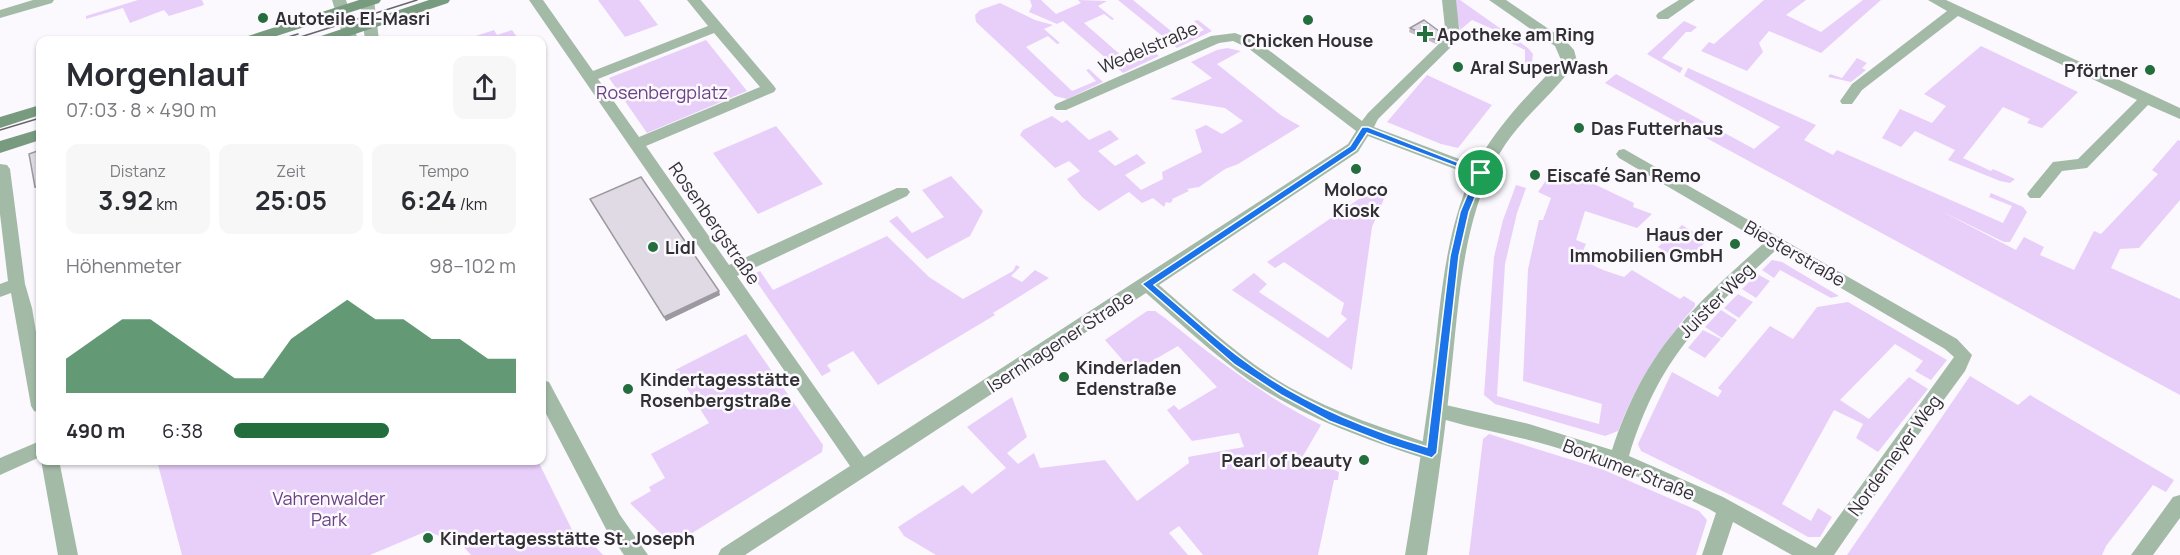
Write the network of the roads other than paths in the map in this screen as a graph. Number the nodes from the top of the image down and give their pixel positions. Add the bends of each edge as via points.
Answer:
1 (47, 0) edge
2 (443, 0) edge
3 (536, 0) edge
4 (694, 0) edge
5 (1449, 0) edge
6 (1496, 0) edge
7 (1688, 0) edge
8 (1935, 0) edge
9 (370, 1) edge
10 (340, 5) edge
11 (1957, 10) junction
12 (0, 14) edge
13 (1663, 16) dead end
14 (370, 25) junction
15 (717, 27) junction
16 (260, 36) edge
17 (350, 36) edge
18 (371, 36) edge
19 (590, 77) junction
20 (2146, 98) junction
21 (1846, 100) dead end
22 (1061, 108) dead end
23 (36, 111) edge
24 (2180, 114) edge
25 (0, 123) edge
26 (1365, 129) junction
27 (36, 135) edge
28 (637, 144) junction
29 (0, 147) edge
30 (1624, 154) dead end
31 (2, 169) dead end
32 (1481, 173) junction
33 (902, 192) dead end
34 (2036, 194) dead end
35 (5, 217) edge
36 (1775, 242) junction
37 (726, 274) junction
38 (17, 284) junction
39 (1147, 284) junction
40 (0, 291) edge
41 (1963, 355) joint
42 (36, 382) edge
43 (546, 396) edge
44 (1437, 410) junction
45 (36, 452) edge
46 (1432, 453) junction
47 (1618, 460) junction
48 (51, 465) edge
49 (0, 467) edge
50 (862, 469) junction
51 (2180, 503) edge
52 (1727, 509) junction
53 (68, 555) edge
54 (637, 555) edge
55 (728, 555) edge
56 (1416, 555) edge
57 (1712, 555) edge
58 (1810, 555) edge
59 (1822, 555) edge
60 (2141, 555) edge

1 - 12 street
2 - 14 main road
3 - 19 street, Rosenbergstraße
4 - 15 street
5 - 26 street, Isernhagener Straße via 1453,38
6 - 32 street via 1560,42 1569,61 1499,141
7 - 13 street
8 - 11 street
9 - 10 main road
9 - 14 street
10 - 16 main road
10 - 17 street
11 - 20 street
11 - 21 street via 1857,87
14 - 17 main road
14 - 18 street
15 - 19 street
15 - 28 street via 769,89
19 - 28 street, Rosenbergstraße
20 - 24 street
20 - 34 street via 2082,164 2058,166
22 - 26 street, Wedelstraße via 1216,39 1235,37 1252,45
23 - 25 main road
26 - 32 street
26 - 39 street, Isernhagener Straße via 1353,148
27 - 29 main road
28 - 37 street, Rosenbergstraße
30 - 36 street, Biesterstraße
31 - 35 street
32 - 44 street via 1465,212 1454,256
33 - 37 street
35 - 38 street
36 - 41 street, Biesterstraße via 1951,344
36 - 47 street, Juister Weg via 1676,340 1636,408
37 - 50 street, Rosenbergstraße
38 - 40 street
38 - 42 street
39 - 46 street via 1239,362 1284,392 1333,418
39 - 50 street, Isernhagener Straße
41 - 59 street, Norderneyer Weg via 1959,366
43 - 54 street via 613,522
44 - 46 street
44 - 47 street, Borkumer Straße via 1529,432
45 - 49 street
46 - 56 street
47 - 52 street, Borkumer Straße
48 - 53 street
50 - 55 street, Isernhagener Straße
51 - 60 street
52 - 57 street
52 - 58 street, Borkumer Straße

